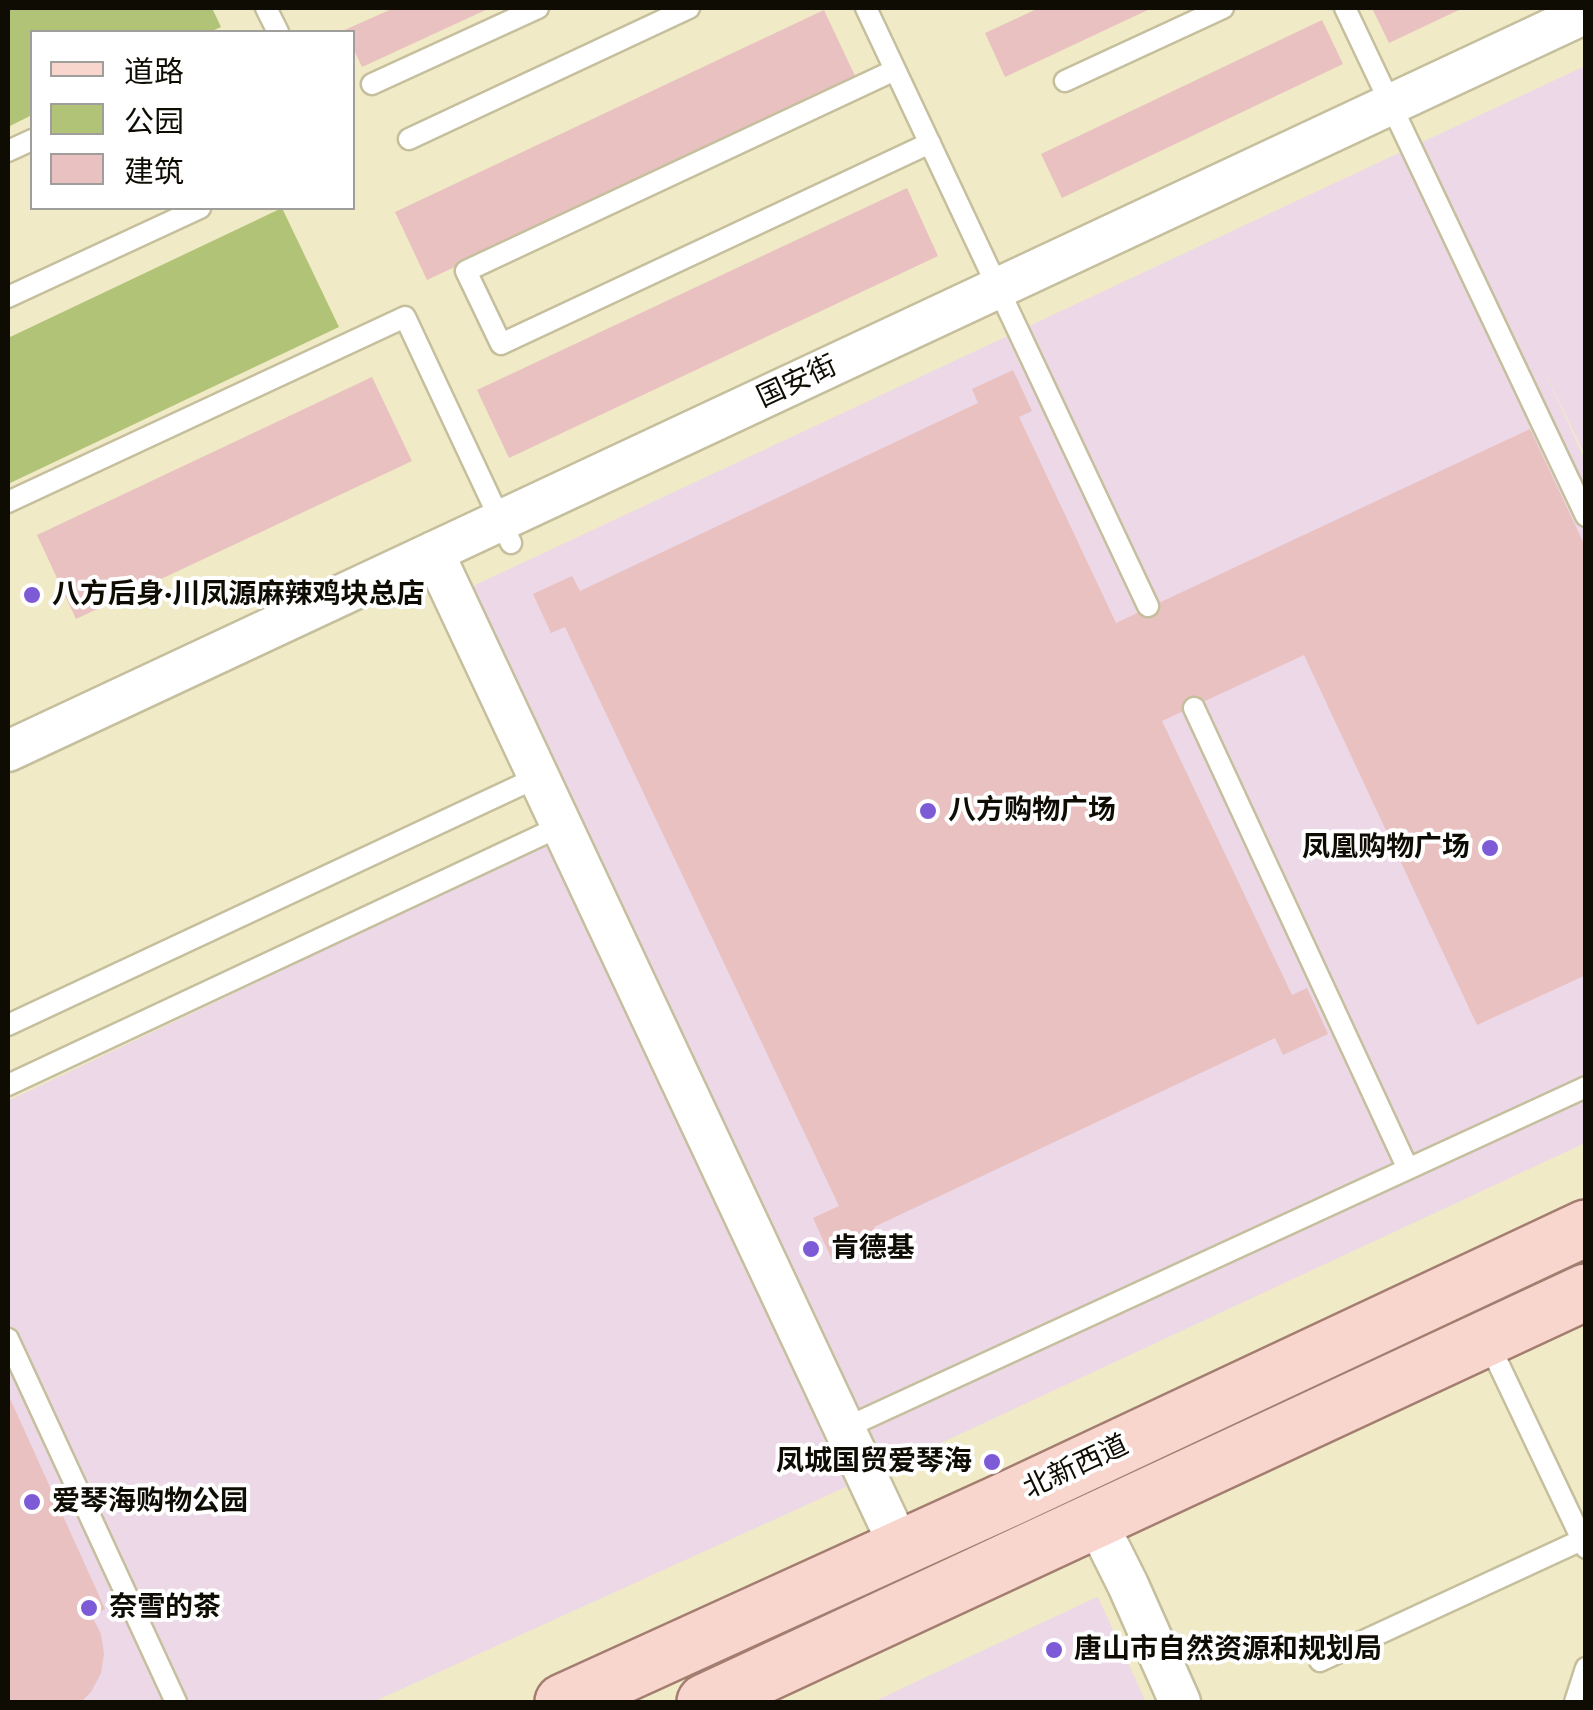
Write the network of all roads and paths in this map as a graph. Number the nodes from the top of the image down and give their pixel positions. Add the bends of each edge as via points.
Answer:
1 (538, 8) edge
2 (688, 8) edge
3 (866, 8) edge
4 (1223, 8) edge
5 (1345, 8) edge
6 (1586, 12) edge
7 (1586, 42) edge
8 (895, 70) junction
9 (1066, 81) dead end
10 (372, 84) dead end
11 (1397, 116) junction
12 (408, 139) dead end
13 (930, 143) junction
14 (196, 210) edge
15 (8, 297) edge
16 (1003, 299) junction
17 (8, 502) edge
18 (1586, 516) edge
19 (505, 532) junction
20 (439, 563) junction
21 (1148, 606) dead end
22 (1194, 708) dead end
23 (8, 751) edge
24 (538, 777) junction
25 (8, 779) edge
26 (561, 826) junction
27 (8, 1025) edge
28 (8, 1086) edge
29 (1586, 1087) edge
30 (1408, 1169) junction
31 (1586, 1228) edge
32 (1586, 1292) edge
33 (1487, 1338) junction
34 (8, 1339) edge
35 (844, 1429) junction
36 (1096, 1521) junction
37 (1584, 1542) edge
38 (900, 1548) junction
39 (1320, 1661) dead end
40 (1586, 1668) edge
41 (1580, 1693) edge
42 (176, 1702) edge
43 (564, 1702) edge
44 (705, 1702) edge
45 (1180, 1702) edge

1 - 10 lane
2 - 12 lane
3 - 8 lane
4 - 9 lane
5 - 11 lane
6 - 11 street, 国安街
7 - 11 street, 国安街
8 - 13 lane
8 - 13 lane via 466,271 501,344
11 - 16 street, 国安街
11 - 18 lane
13 - 16 lane
14 - 15 lane
16 - 19 street, 国安街
16 - 21 lane
17 - 19 lane via 405,317
19 - 20 street, 国安街
20 - 23 street, 国安街
20 - 24 street
20 - 25 street, 国安街
22 - 30 lane
24 - 26 street
24 - 27 lane
26 - 28 lane
26 - 35 street
29 - 30 lane
30 - 35 lane
31 - 38 main road, 北新西道
32 - 33 main road, 北新西道
33 - 36 main road, 北新西道
33 - 37 lane
34 - 42 lane
35 - 38 street
36 - 44 main road, 北新西道
36 - 45 street
37 - 39 lane
38 - 43 main road, 北新西道
40 - 41 lane

